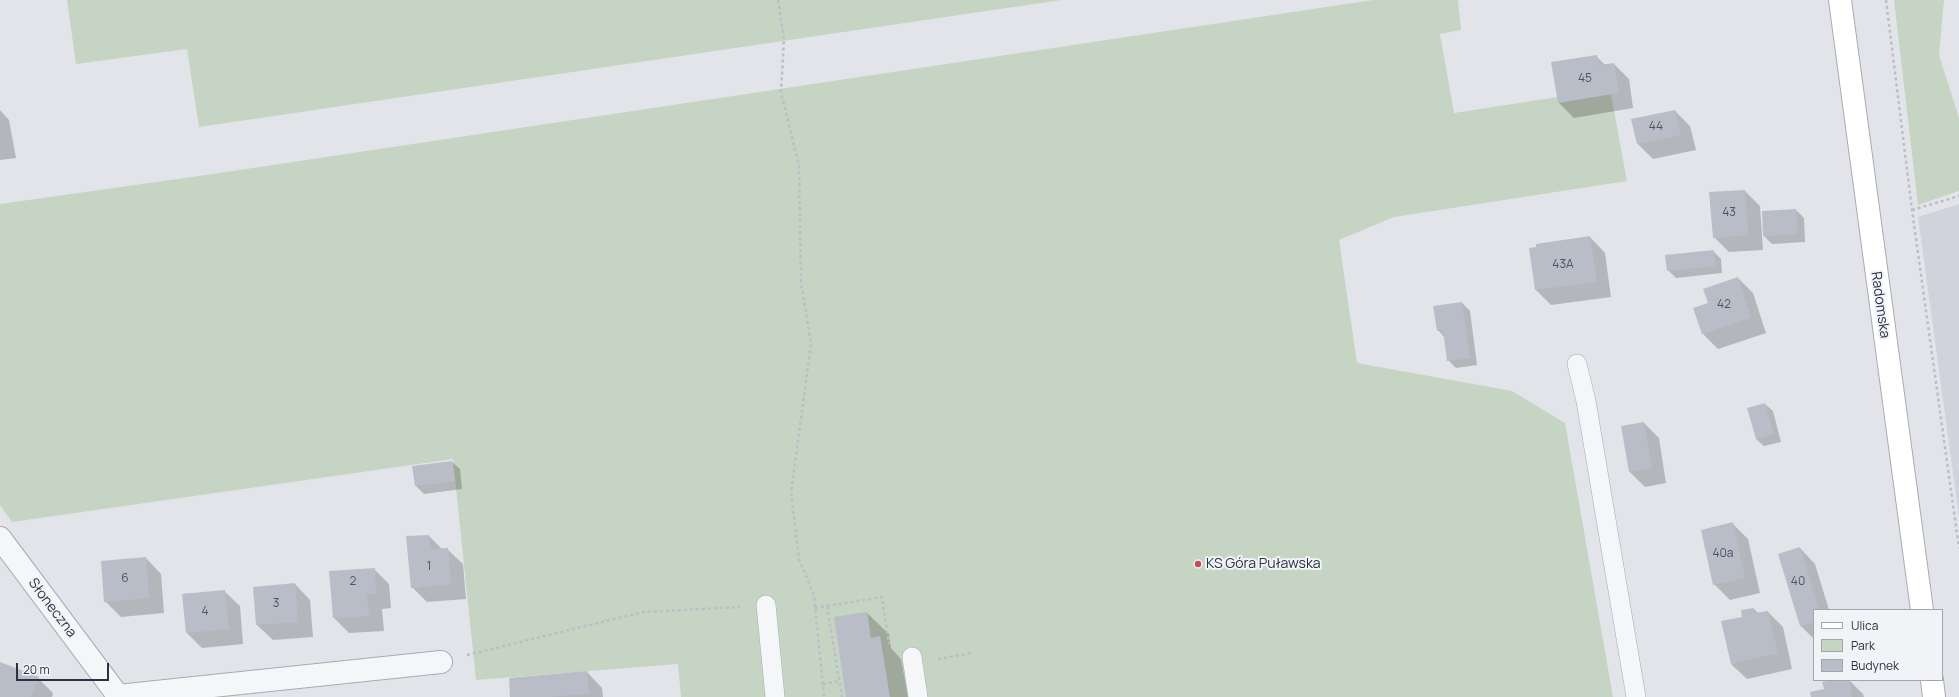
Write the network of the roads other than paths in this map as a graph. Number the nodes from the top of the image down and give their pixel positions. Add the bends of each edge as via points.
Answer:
1 (1840, 0) edge
2 (1577, 364) dead end
3 (0, 538) edge
4 (766, 605) road end
5 (1922, 609) edge
6 (912, 657) dead end
7 (441, 662) road end
8 (1932, 681) edge
9 (119, 696) edge
10 (775, 697) edge
11 (918, 697) edge
12 (1636, 697) edge
13 (1934, 697) edge

1 - 5 main road, Radomska
2 - 12 lane via 1586,401
3 - 9 street, Słoneczna
4 - 10 lane
6 - 11 lane
7 - 9 street
8 - 13 main road

